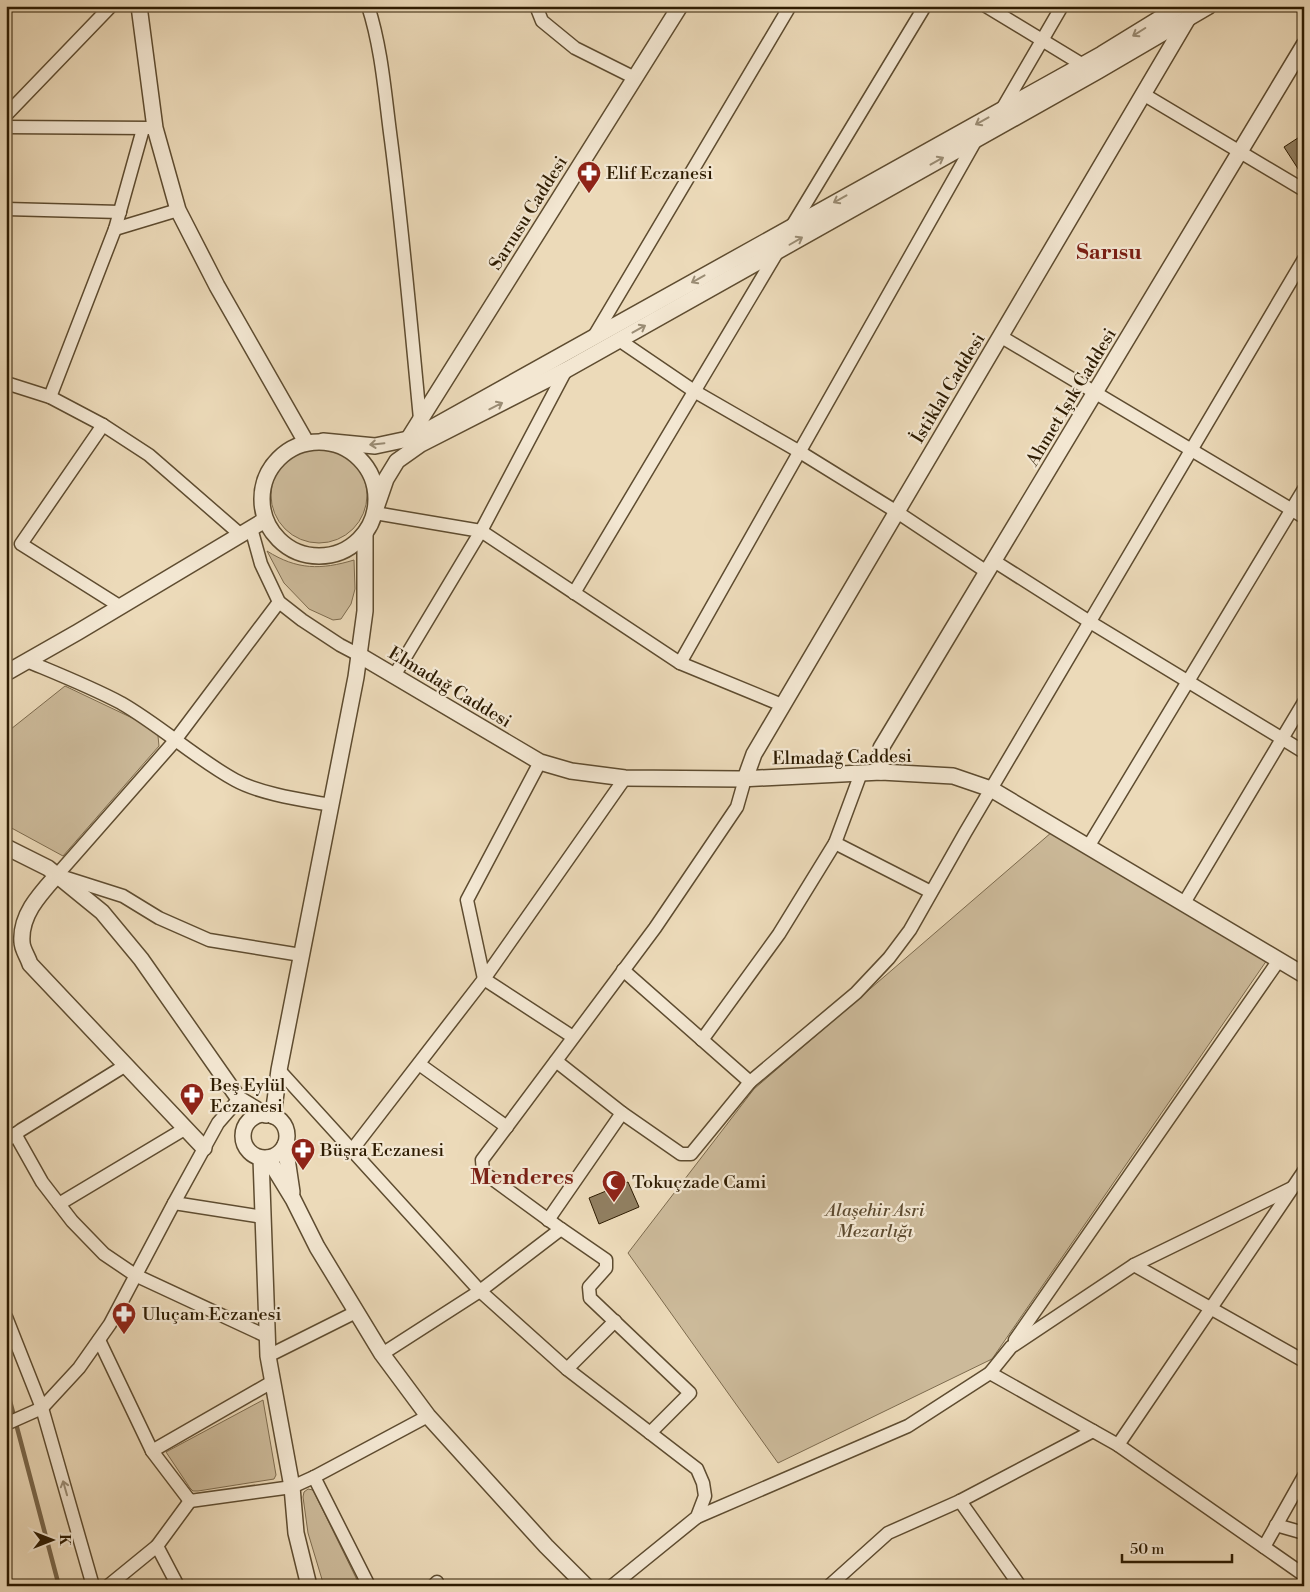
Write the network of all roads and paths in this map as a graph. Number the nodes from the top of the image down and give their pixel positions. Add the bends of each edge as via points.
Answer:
1 (111, 6) edge
2 (139, 6) edge
3 (368, 6) edge
4 (536, 6) edge
5 (680, 6) edge
6 (790, 6) edge
7 (925, 6) edge
8 (986, 6) edge
9 (1062, 6) edge
10 (1208, 6) edge
11 (1184, 12) edge
12 (1042, 40) junction
13 (1304, 44) edge
14 (1083, 65) junction
15 (635, 78) junction
16 (1143, 94) junction
17 (1001, 111) junction
18 (6, 115) edge
19 (6, 127) edge
20 (149, 129) junction
21 (978, 138) junction
22 (1240, 151) junction
23 (1304, 190) edge
24 (6, 209) edge
25 (178, 210) junction
26 (120, 212) junction
27 (792, 226) junction
28 (115, 229) junction
29 (778, 251) junction
30 (1304, 259) edge
31 (1000, 336) junction
32 (593, 338) junction
33 (619, 340) junction
34 (566, 370) junction
35 (6, 383) edge
36 (694, 391) junction
37 (1095, 393) junction
38 (50, 397) junction
39 (420, 419) junction
40 (103, 425) junction
41 (408, 439) junction
42 (322, 441) junction
43 (306, 442) junction
44 (1191, 450) junction
45 (800, 452) junction
46 (397, 461) junction
47 (1304, 489) edge
48 (1292, 509) junction
49 (375, 510) junction
50 (896, 512) junction
51 (1304, 517) edge
52 (265, 520) junction
53 (480, 531) junction
54 (246, 532) junction
55 (366, 533) junction
56 (991, 566) junction
57 (574, 593) junction
58 (279, 602) junction
59 (121, 606) junction
60 (1090, 622) junction
61 (359, 655) junction
62 (27, 661) junction
63 (680, 663) junction
64 (6, 673) edge
65 (394, 676) junction
66 (1188, 682) junction
67 (1304, 702) edge
68 (782, 705) junction
69 (1282, 739) junction
70 (175, 740) junction
71 (1304, 752) edge
72 (540, 762) junction
73 (881, 772) junction
74 (861, 773) junction
75 (625, 778) junction
76 (745, 779) junction
77 (991, 789) junction
78 (331, 805) junction
79 (835, 843) junction
80 (6, 847) edge
81 (1088, 847) junction
82 (56, 875) junction
83 (931, 892) junction
84 (1184, 903) junction
85 (301, 955) junction
86 (1279, 960) junction
87 (1302, 969) edge
88 (623, 970) junction
89 (484, 979) junction
90 (573, 1037) junction
91 (702, 1040) junction
92 (556, 1061) junction
93 (419, 1064) junction
94 (126, 1065) junction
95 (279, 1070) junction
96 (750, 1082) junction
97 (239, 1099) junction
98 (622, 1113) junction
99 (269, 1115) junction
100 (507, 1127) junction
101 (186, 1128) junction
102 (244, 1136) junction
103 (11, 1138) edge
104 (286, 1145) junction
105 (204, 1148) junction
106 (352, 1150) junction
107 (264, 1158) junction
108 (1304, 1171) edge
109 (1292, 1188) junction
110 (292, 1199) junction
111 (174, 1203) junction
112 (59, 1204) junction
113 (262, 1217) junction
114 (548, 1220) junction
115 (560, 1230) junction
116 (1134, 1265) junction
117 (135, 1275) junction
118 (480, 1291) junction
119 (1210, 1309) junction
120 (356, 1312) junction
121 (6, 1317) edge
122 (615, 1321) junction
123 (266, 1336) junction
124 (99, 1340) junction
125 (1011, 1347) junction
126 (382, 1354) junction
127 (268, 1356) junction
128 (1304, 1361) edge
129 (567, 1369) junction
130 (990, 1373) junction
131 (272, 1382) junction
132 (38, 1410) junction
133 (428, 1416) junction
134 (6, 1424) edge
135 (1093, 1431) junction
136 (650, 1433) junction
137 (1118, 1445) junction
138 (152, 1451) junction
139 (1304, 1476) edge
140 (314, 1477) junction
141 (292, 1487) junction
142 (190, 1501) junction
143 (960, 1501) junction
144 (697, 1517) junction
145 (1276, 1525) junction
146 (1304, 1533) edge
147 (158, 1546) junction
148 (1264, 1547) junction
149 (1304, 1575) edge
150 (93, 1586) edge
151 (108, 1586) edge
152 (178, 1586) edge
153 (309, 1586) edge
154 (369, 1586) edge
155 (586, 1586) edge
156 (612, 1586) edge
157 (829, 1586) edge
158 (1020, 1586) edge

1 - 18 street
2 - 20 street
3 - 39 street via 384,82 398,190
4 - 15 street via 542,21 575,48
5 - 15 street, Sarıusu Caddesi
6 - 32 street
7 - 27 street
8 - 12 street
9 - 12 street
10 - 11 street
11 -> 14 street
11 - 16 street, İstiklal Caddesi
11 - 21 street
12 - 14 street
12 - 17 street
13 - 22 street, Ahmet Işık Caddesi
14 - 17 street
15 - 39 street, Sarıusu Caddesi
16 - 22 street
16 - 31 street, İstiklal Caddesi
17 -> 27 street
19 - 20 street
20 - 25 street
20 - 26 street
29 -> 21 street
21 - 45 street
22 - 23 street
22 - 37 street, Ahmet Işık Caddesi
24 - 26 street
25 - 28 street
25 - 43 street via 217,286
26 - 28 street
27 -> 32 street
28 - 38 street
33 -> 29 street
29 - 36 street
30 - 44 street
31 - 37 street
31 - 50 street, İstiklal Caddesi
32 - 41 street
33 - 34 street
33 - 36 street
46 -> 34 street via 421,444
34 - 53 street
35 - 38 street
36 - 45 street
36 - 57 street
37 - 44 street
37 - 56 street, Ahmet Işık Caddesi
38 - 40 street
39 - 41 street, Sarıusu Caddesi
40 - 54 street via 149,455
40 - 59 street via 21,544
41 -> 42 street via 375,446
41 - 46 street, Sarıusu Caddesi
42 - 43 street
42 - 49 street via 341,445 357,456 369,471 376,489
43 - 52 street via 288,450 273,463 262,491
44 - 48 street
44 - 60 street
45 - 50 street
45 - 63 street
46 - 49 street, Sarıusu Caddesi via 386,479
47 - 48 street
48 - 51 street
48 - 66 street
49 - 53 street
49 - 55 street
50 - 56 street
50 - 68 street, İstiklal Caddesi
52 - 54 street
52 - 55 street via 274,536 287,547 320,557 338,553
53 - 57 street
53 - 65 street
54 - 58 street
54 - 59 street
55 - 61 street via 366,612
56 - 60 street
56 - 73 street, Ahmet Işık Caddesi via 881,748
57 - 63 street
58 - 61 street
58 - 70 street
59 - 62 street
60 - 66 street
60 - 77 street
61 - 65 street, Elmadağ Caddesi
61 - 78 street
62 - 64 street
62 - 70 street via 119,702
63 - 68 street
65 - 72 street, Elmadağ Caddesi
66 - 69 street
66 - 81 street
67 - 69 street
68 - 76 street, İstiklal Caddesi via 754,754
69 - 71 street
69 - 84 street
70 - 78 street via 236,781 267,792
70 - 82 street
72 - 75 street, Elmadağ Caddesi
72 - 89 street via 467,900
73 - 74 street, Elmadağ Caddesi
73 - 77 street, Elmadağ Caddesi via 953,776
74 - 76 street, Elmadağ Caddesi
74 - 79 street
75 - 76 street, Elmadağ Caddesi
75 - 89 street
76 - 88 street via 737,807
77 - 81 street, Elmadağ Caddesi
77 - 83 street
78 - 85 street
79 - 83 street
79 - 91 street via 778,934
80 - 82 street
81 - 84 street, Elmadağ Caddesi
82 - 85 street via 123,896 159,918 209,940
82 - 94 street via 32,904 24,925 22,943 30,964
82 - 97 street via 102,912 141,959
83 - 96 street via 910,930 856,993
84 - 86 street, Elmadağ Caddesi
85 - 95 street
86 - 87 street, Elmadağ Caddesi
86 - 125 street
88 - 90 street
88 - 91 street
89 - 90 street
89 - 93 street
90 - 92 street
91 - 96 street
92 - 98 street
92 - 100 street
93 - 100 street
93 - 106 street
94 - 101 street
94 - 103 street
95 - 99 street
95 - 106 street
96 - 98 street via 692,1154 681,1154
97 - 99 street
97 - 102 street
97 - 105 street via 218,1123
98 - 114 street
99 - 102 street via 253,1118
99 - 104 street via 279,1119 286,1130
100 - 114 street via 482,1160 483,1172
101 - 105 street
101 - 112 street
102 - 107 street via 248,1150
103 - 112 street
104 - 107 street via 281,1152
104 - 110 street
105 - 111 street
106 - 118 street
107 - 110 street
107 - 113 street
108 - 109 street
109 - 116 street
109 - 119 street
110 - 120 street
111 - 113 street
111 - 117 street
112 - 117 street via 104,1254
113 - 123 street
114 - 115 street
115 - 118 street
115 - 122 street via 606,1260 606,1268 589,1288 590,1298
116 - 119 street
116 - 125 street
117 - 123 street
117 - 124 street
118 - 126 street
118 - 129 street
119 - 128 street
119 - 137 street
120 - 126 street
120 - 127 street
121 - 132 street
122 - 129 street
122 - 136 street via 690,1393
123 - 127 street
124 - 132 street via 79,1368
124 - 138 street
125 - 130 street
126 - 133 street
127 - 131 street
129 - 136 street
130 - 135 street
130 - 144 street via 908,1426
131 - 138 street
131 - 141 street
132 - 134 street
150 -> 132 street
133 - 140 street
133 - 155 street
135 - 137 street
135 - 143 street
136 - 144 street via 697,1469 705,1496
137 - 148 street
138 - 142 street
139 - 145 street
140 - 141 street
140 - 154 street
141 - 142 street
141 - 153 street via 296,1533
142 - 147 street
143 - 157 street via 888,1533
143 - 158 street
144 - 156 street
145 - 146 street
145 - 148 street
147 - 151 street
147 - 152 street
148 - 149 street

